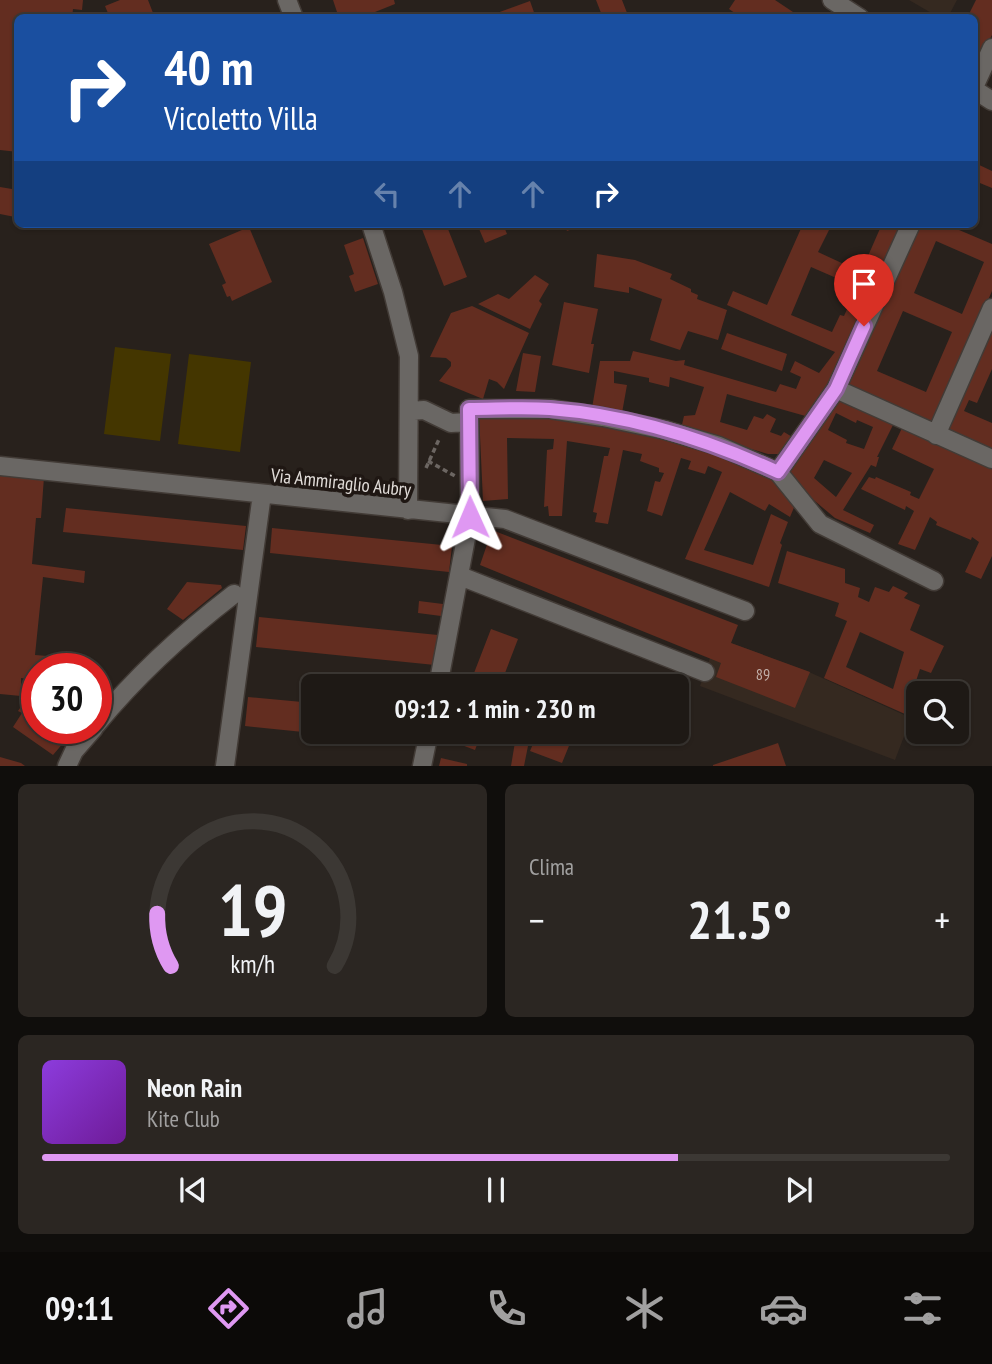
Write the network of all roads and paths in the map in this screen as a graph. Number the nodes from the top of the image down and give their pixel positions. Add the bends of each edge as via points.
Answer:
1 (832, 0) edge
2 (854, 14) edge
3 (992, 48) edge
4 (978, 80) edge
5 (978, 89) edge
6 (992, 101) edge
7 (372, 228) edge
8 (909, 228) edge
9 (992, 308) edge
10 (836, 389) junction
11 (410, 411) junction
12 (447, 421) junction
13 (469, 422) junction
14 (936, 435) junction
15 (423, 458) dead end
16 (992, 459) edge
17 (429, 462) junction
18 (0, 466) edge
19 (778, 472) junction
20 (423, 474) dead end
21 (464, 481) dead end
22 (262, 494) junction
23 (408, 510) junction
24 (470, 517) junction
25 (460, 576) junction
26 (934, 581) dead end
27 (234, 594) dead end
28 (745, 611) dead end
29 (705, 672) dead end
30 (440, 674) edge
31 (112, 706) edge
32 (80, 744) edge
33 (426, 744) edge
34 (67, 765) edge
35 (225, 765) edge
36 (422, 765) edge

1 - 2 street
3 - 4 street
5 - 6 street
7 - 11 street via 410,356
8 - 10 street
9 - 14 street
10 - 14 street
10 - 19 street
11 - 12 street via 424,410
11 - 23 street
12 - 13 street
12 - 17 path
13 - 19 street via 469,409 550,409 603,417 719,446
13 - 24 street
14 - 16 street
15 - 17 path
17 - 20 path
17 - 21 path
18 - 22 street, Via Ammiraglio Aubry
19 - 26 street via 820,524
22 - 23 street, Via Ammiraglio Aubry
22 - 35 street
23 - 24 street, Via Ammiraglio Aubry
24 - 25 street
24 - 28 street, Via Ammiraglio Aubry via 505,519
25 - 29 street
25 - 30 street
27 - 31 street via 170,645
32 - 34 street
33 - 36 street

